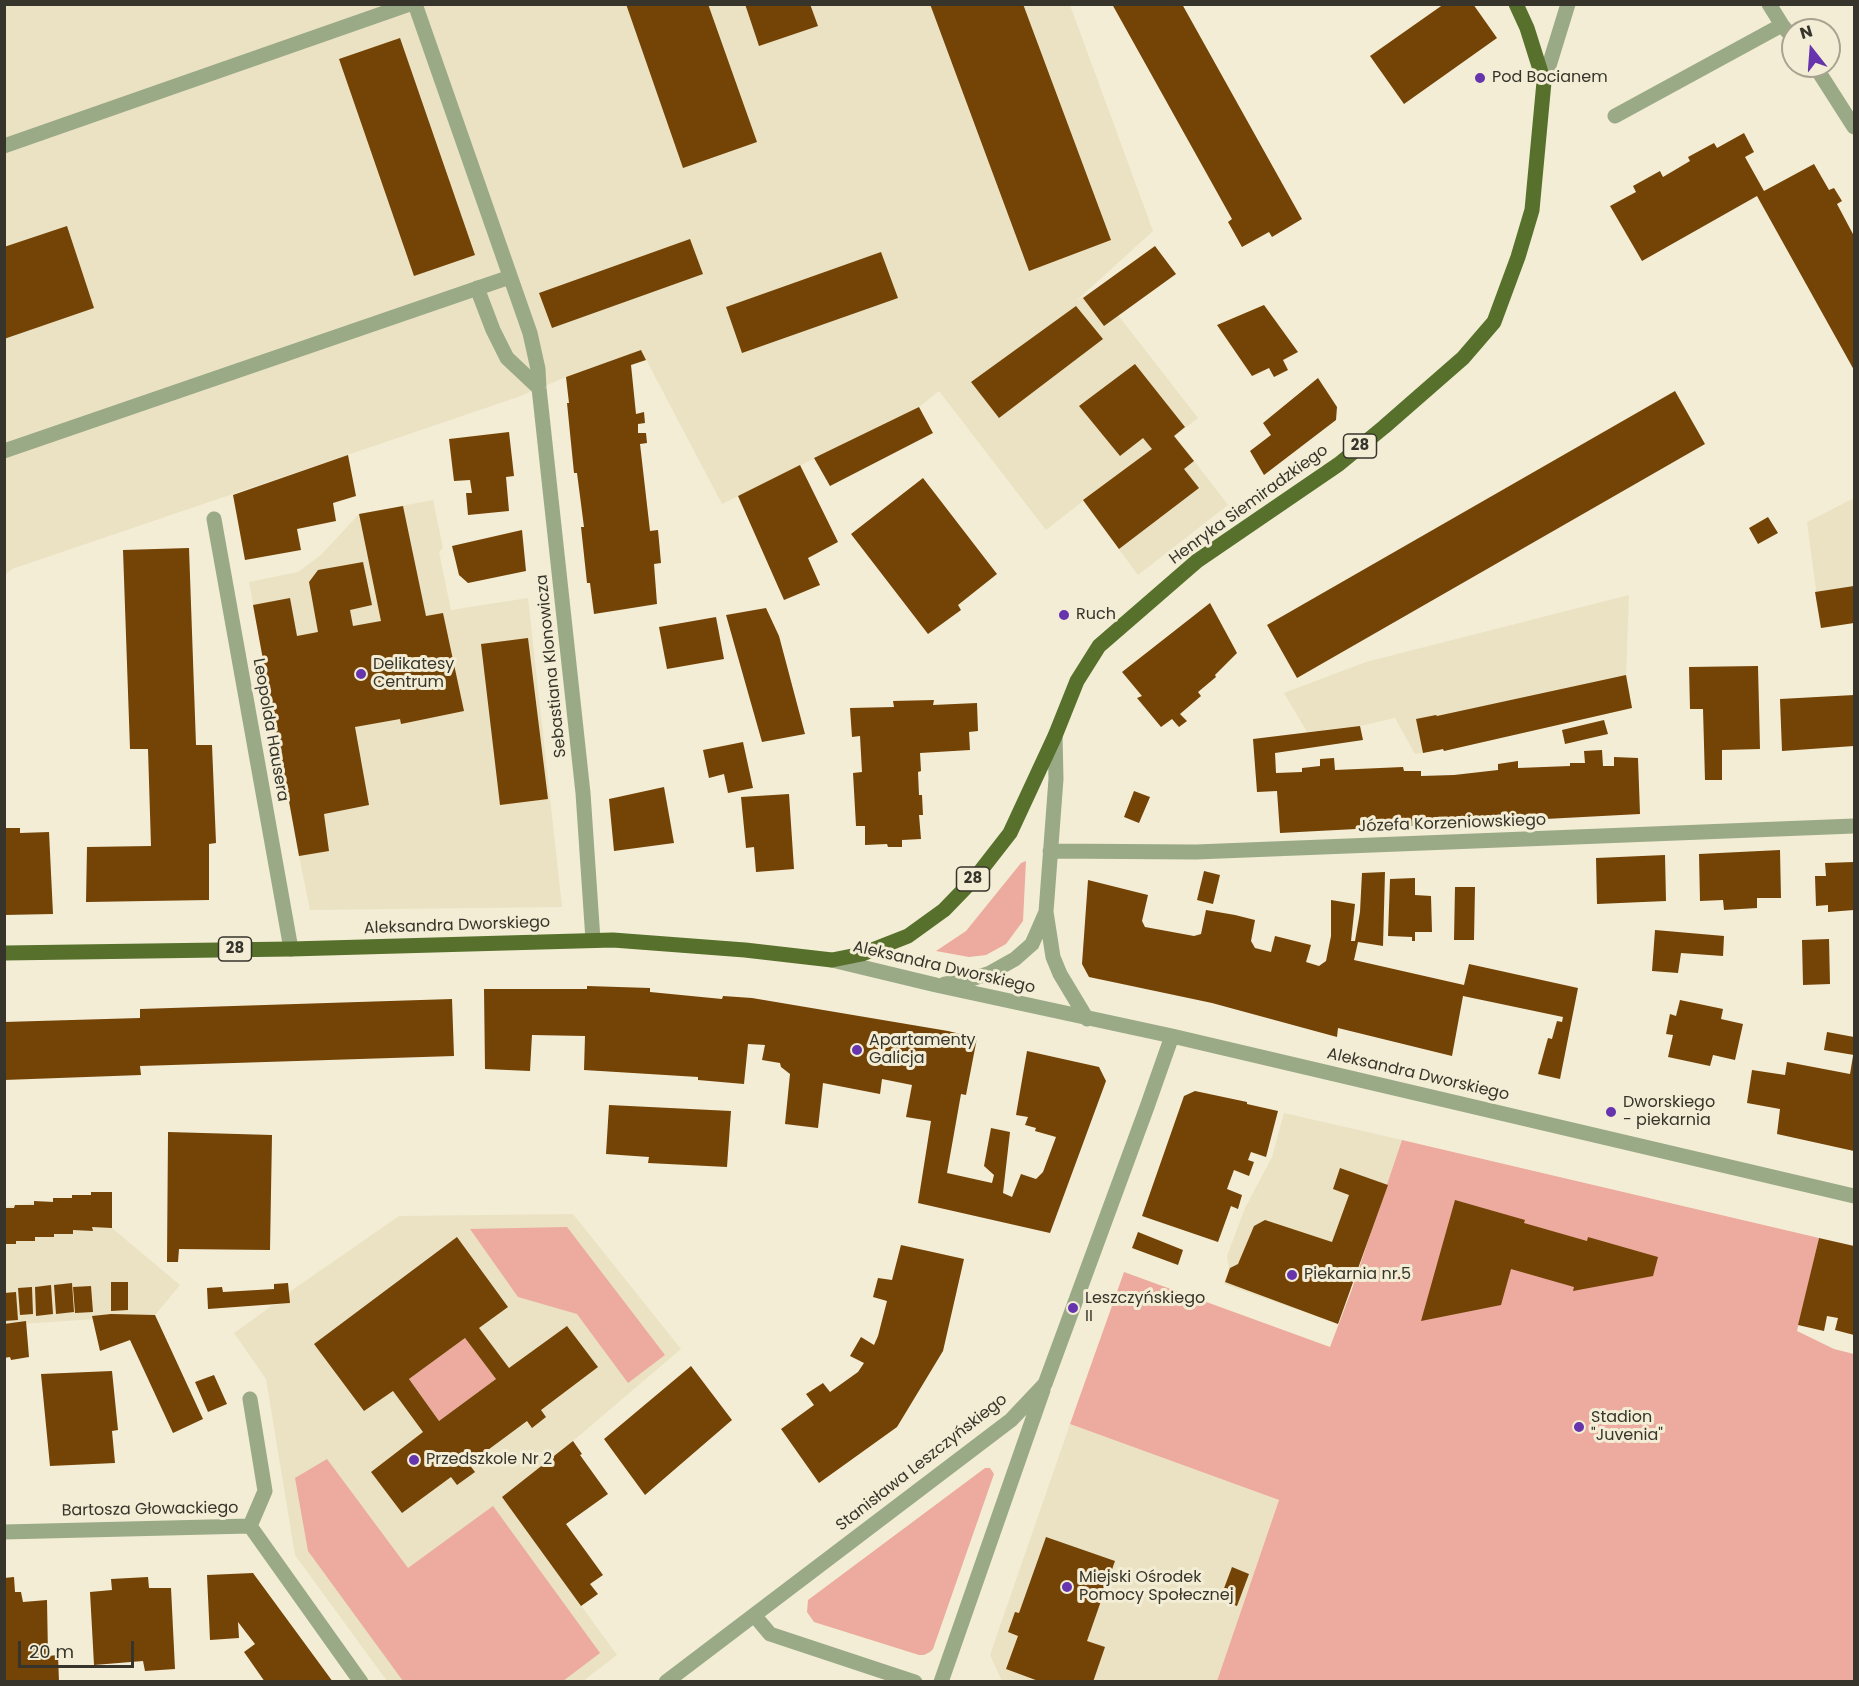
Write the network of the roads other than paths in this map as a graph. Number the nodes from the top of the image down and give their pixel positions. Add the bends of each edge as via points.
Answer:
1 (410, 4) edge
2 (415, 4) edge
3 (1515, 4) edge
4 (1568, 4) edge
5 (1769, 4) edge
6 (1781, 23) edge
7 (1781, 26) edge
8 (1823, 78) edge
9 (1544, 82) junction
10 (1615, 116) dead end
11 (1854, 127) edge
12 (4, 146) edge
13 (510, 277) junction
14 (477, 288) junction
15 (539, 388) junction
16 (4, 451) edge
17 (214, 519) dead end
18 (1055, 736) junction
19 (1854, 826) edge
20 (1050, 851) junction
21 (1046, 912) junction
22 (593, 940) junction
23 (291, 949) junction
24 (4, 953) edge
25 (832, 960) junction
26 (936, 986) junction
27 (1087, 1019) junction
28 (1172, 1036) junction
29 (1854, 1196) edge
30 (1045, 1384) junction
31 (250, 1399) dead end
32 (250, 1526) junction
33 (4, 1532) edge
34 (754, 1615) junction
35 (361, 1682) edge
36 (666, 1682) edge
37 (915, 1682) edge
38 (941, 1682) edge

1 - 12 street
2 - 13 street, Sebastiana Klonowicza
3 - 9 main road, Henryka Siemiradzkiego / 28
4 - 9 street
5 - 6 street
7 - 10 street
8 - 11 street
9 - 18 main road, Henryka Siemiradzkiego / 28 via 1532,210 1494,322 1463,358 1339,464 1197,561 1099,646 1077,681
13 - 14 street
13 - 15 street, Sebastiana Klonowicza via 530,333
14 - 15 street via 507,358
14 - 16 street
15 - 22 street, Sebastiana Klonowicza via 582,782
17 - 23 street, Leopolda Hausera
18 - 20 street
18 - 25 main road, Henryka Siemiradzkiego / 28 via 1010,833 944,910 908,936 862,954
19 - 20 street, Józefa Korzeniowskiego via 1196,852
20 - 21 street
21 - 26 street via 1032,944 1015,959 990,973
21 - 27 street via 1053,957
22 - 23 main road, Aleksandra Dworskiego / 28
22 - 25 main road, Aleksandra Dworskiego / 28
23 - 24 main road, Aleksandra Dworskiego / 28
25 - 26 street, Aleksandra Dworskiego
26 - 27 street, Aleksandra Dworskiego
27 - 28 street, Aleksandra Dworskiego
28 - 29 street, Aleksandra Dworskiego
28 - 30 street, Stanisława Leszczyńskiego
30 - 34 street, Stanisława Leszczyńskiego via 1011,1420
30 - 38 street
31 - 32 street via 265,1491
32 - 33 street, Bartosza Głowackiego
32 - 35 street, Bartosza Głowackiego
34 - 36 street, Stanisława Leszczyńskiego
34 - 37 street via 770,1634

